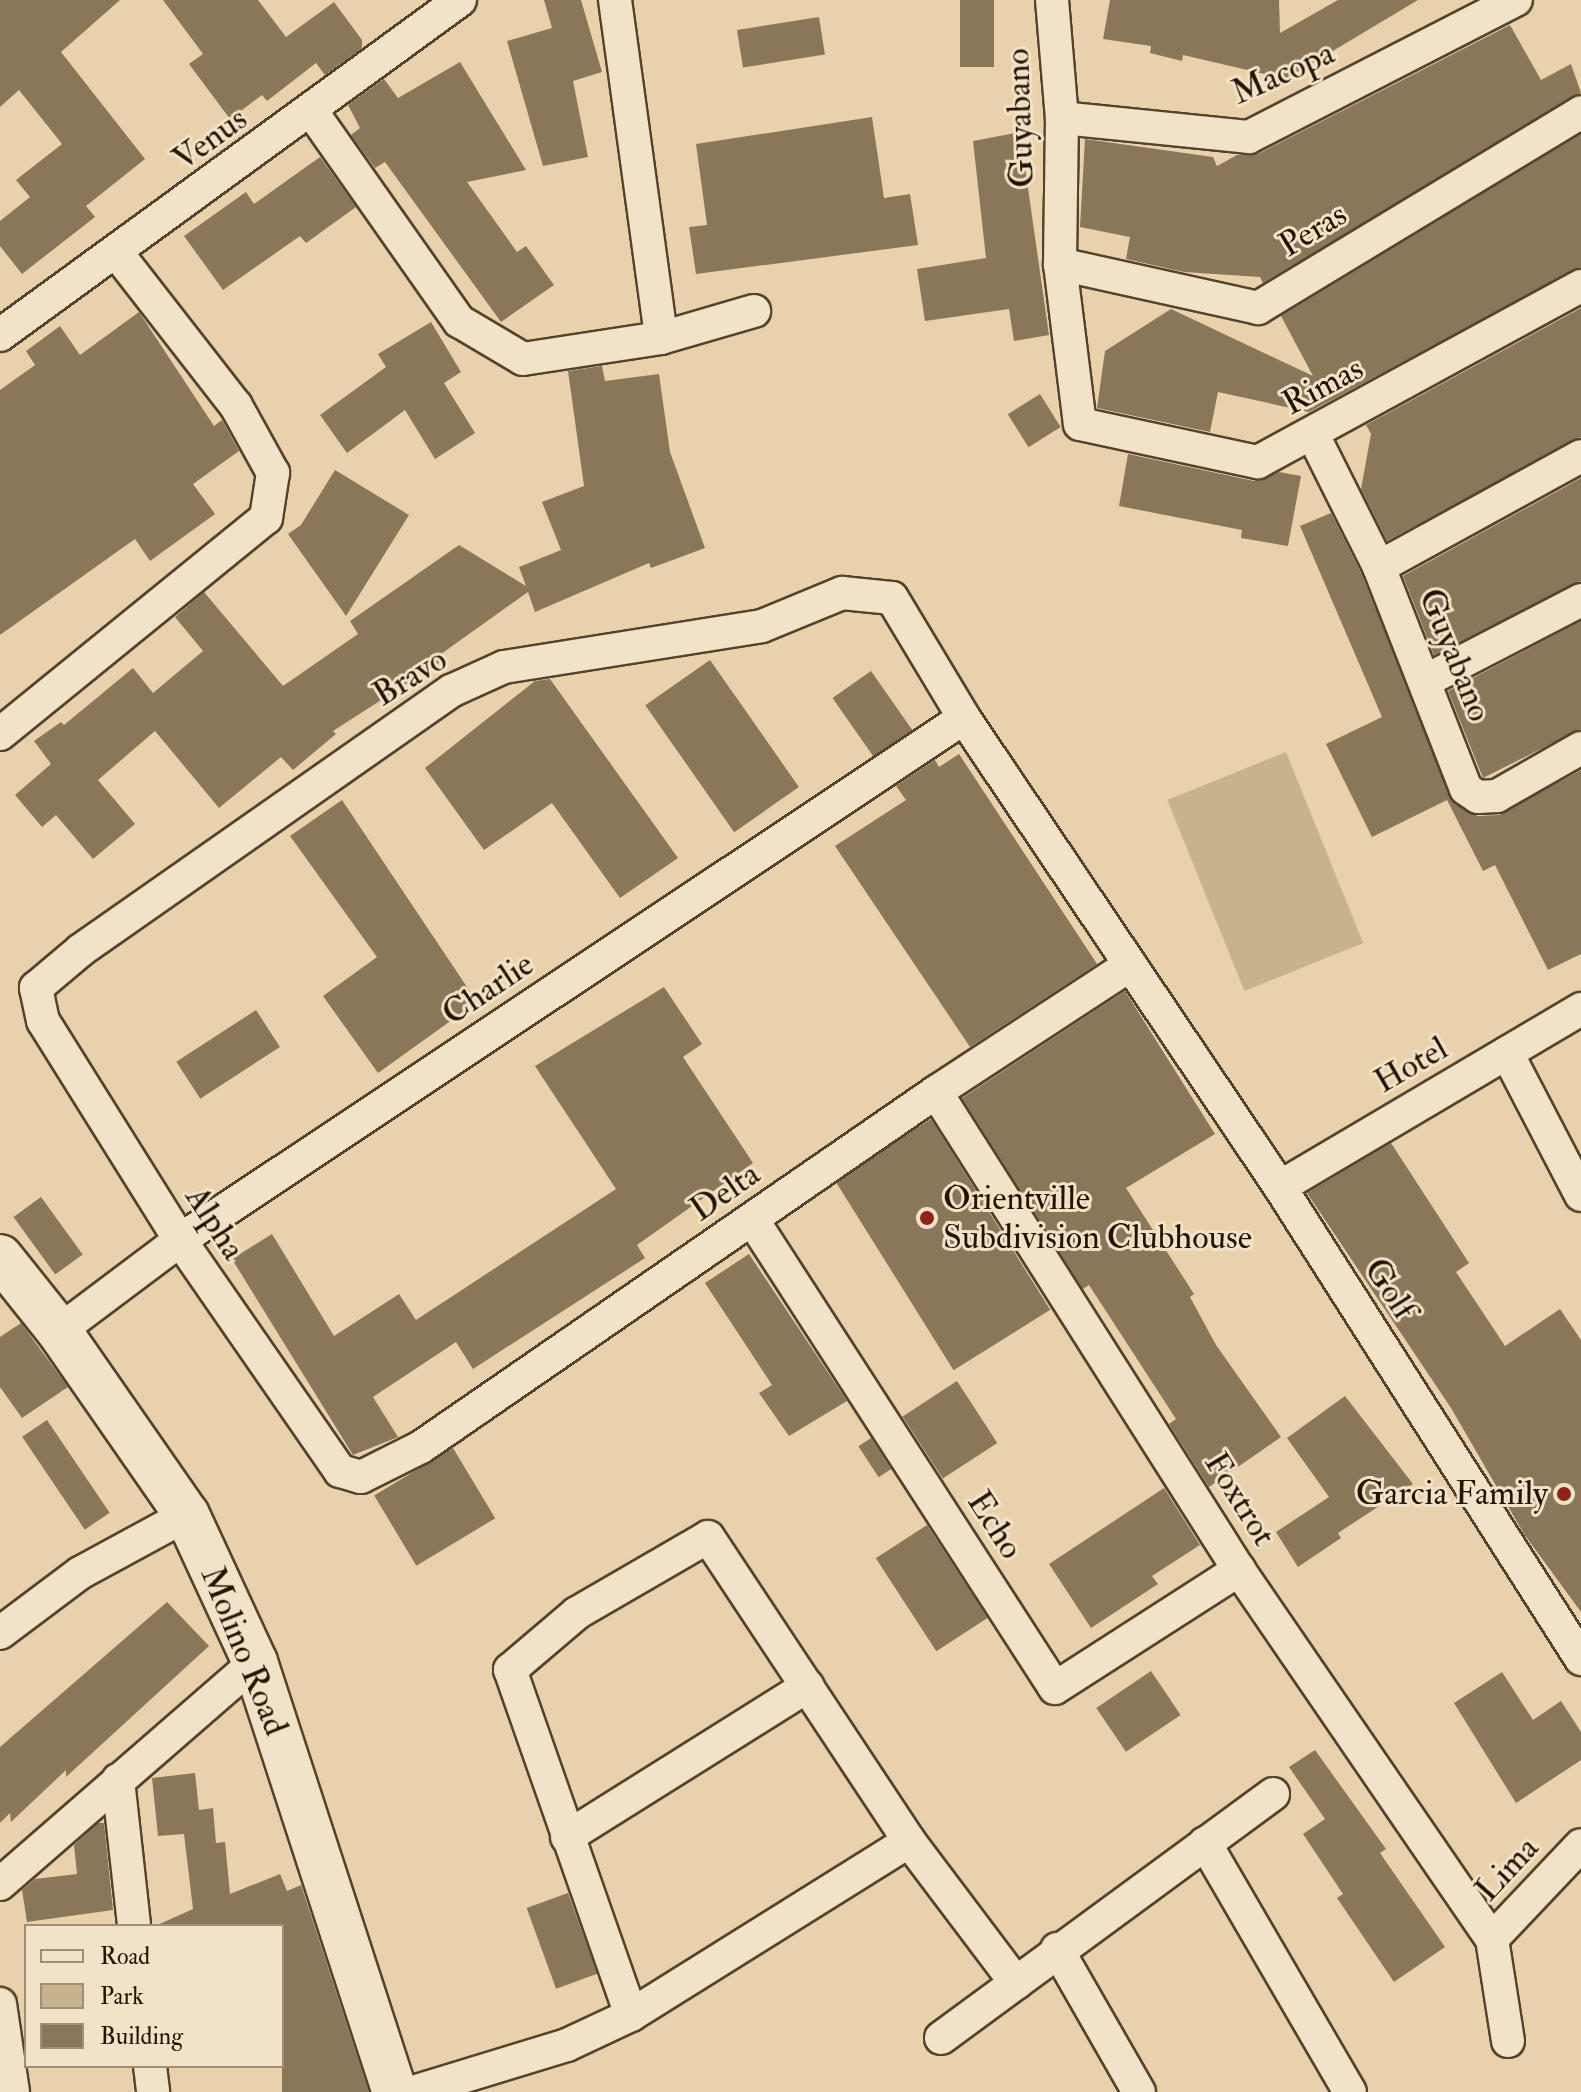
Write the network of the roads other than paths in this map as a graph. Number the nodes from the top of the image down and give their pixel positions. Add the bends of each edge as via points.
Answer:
1 (460, 0) edge
2 (615, 0) edge
3 (1052, 0) edge
4 (1516, 0) edge
5 (312, 112) junction
6 (1581, 112) edge
7 (1062, 118) junction
8 (117, 253) junction
9 (1060, 264) junction
10 (1581, 286) edge
11 (754, 311) dead end
12 (0, 335) edge
13 (661, 338) junction
14 (1080, 424) joint
15 (1313, 435) junction
16 (1581, 456) edge
17 (1379, 567) junction
18 (892, 598) joint
19 (1581, 600) edge
20 (1425, 681) junction
21 (964, 718) junction
22 (0, 734) edge
23 (1581, 748) edge
24 (1130, 965) junction
25 (36, 988) joint
26 (1581, 1009) edge
27 (1507, 1053) junction
28 (936, 1092) junction
29 (1280, 1187) junction
30 (1581, 1195) edge
31 (752, 1219) junction
32 (180, 1240) junction
33 (0, 1257) edge
34 (59, 1331) junction
35 (361, 1477) joint
36 (187, 1515) junction
37 (1239, 1570) junction
38 (0, 1633) edge
39 (1581, 1659) edge
40 (255, 1662) junction
41 (808, 1686) junction
42 (118, 1780) junction
43 (1273, 1794) dead end
44 (567, 1837) junction
45 (909, 1841) junction
46 (1205, 1843) junction
47 (1581, 1845) edge
48 (0, 1884) edge
49 (134, 1924) edge
50 (1492, 1939) junction
51 (1057, 1949) junction
52 (1016, 1983) junction
53 (0, 2004) edge
54 (631, 2015) junction
55 (941, 2038) dead end
56 (1508, 2041) dead end
57 (150, 2068) edge
58 (13, 2092) edge
59 (153, 2092) edge
60 (395, 2092) edge
61 (413, 2092) edge
62 (1139, 2092) edge
63 (1350, 2092) edge

1 - 5 street, Venus
2 - 13 street
3 - 7 street, Guyabano
4 - 7 street, Macopa via 1249,137
5 - 8 street, Venus
5 - 13 street via 459,321 523,359
6 - 9 street, Peras via 1258,308
7 - 9 street, Guyabano
8 - 12 street, Venus
8 - 22 street via 236,406 273,473 266,518
9 - 14 street, Guyabano
10 - 15 street, Rimas
11 - 13 street
14 - 15 street, Rimas via 1258,462
15 - 17 street, Guyabano
16 - 17 street
17 - 20 street, Guyabano
18 - 21 street, Golf
18 - 25 street, Bravo via 842,593 762,626 504,667 451,691 81,950
19 - 20 street
20 - 23 street, Guyabano via 1466,789 1478,797 1497,796
21 - 24 street, Golf
21 - 32 street, Charlie
24 - 28 street, Delta
24 - 29 street, Golf
25 - 32 street, Alpha via 43,1021
26 - 27 street, Hotel
27 - 29 street, Hotel
27 - 30 street
28 - 31 street, Delta
28 - 37 street, Foxtrot
29 - 39 street, Golf
31 - 35 street, Delta via 421,1447
31 - 37 street, Echo via 1055,1688
32 - 34 street, Charlie
32 - 35 street, Alpha via 340,1471
33 - 34 main road, Molino Road
34 - 36 main road, Molino Road
36 - 38 street via 80,1573
36 - 40 main road, Molino Road
37 - 50 street, Foxtrot
40 - 42 street
40 - 60 main road, Molino Road
41 - 44 street
41 - 44 street via 708,1537 577,1613 510,1670
41 - 45 street
42 - 48 street
42 - 49 street
43 - 46 street
44 - 54 street
45 - 52 street
45 - 54 street
46 - 51 street
46 - 63 street
47 - 50 street, Lima
50 - 56 street, Lima
51 - 52 street
51 - 62 street
52 - 55 street
53 - 58 street
54 - 61 street via 567,2045
57 - 59 street

